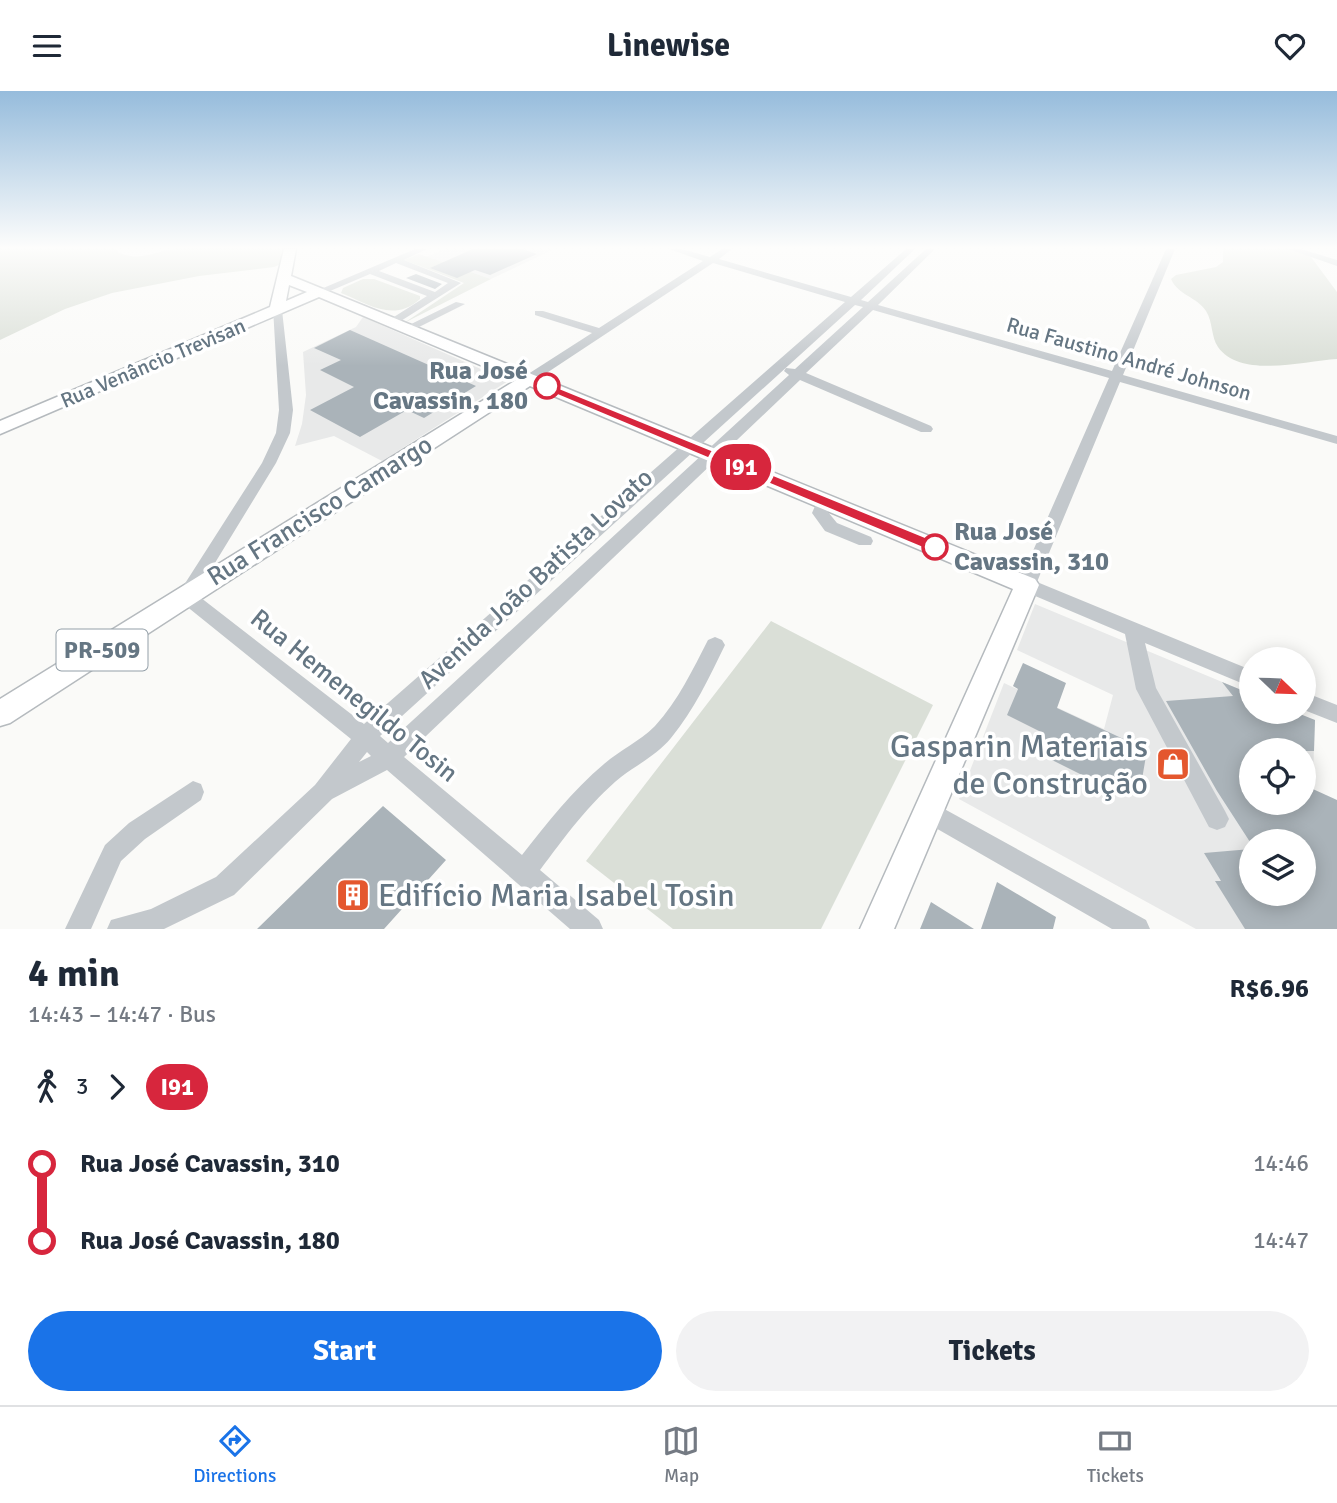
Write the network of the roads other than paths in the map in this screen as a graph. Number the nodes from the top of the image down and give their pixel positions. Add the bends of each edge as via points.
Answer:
1 (280, 288) edge
2 (309, 288) edge
3 (328, 288) edge
4 (416, 288) edge
5 (450, 288) edge
6 (666, 288) edge
7 (809, 288) edge
8 (866, 288) edge
9 (888, 288) edge
10 (1154, 288) edge
11 (319, 292) junction
12 (437, 296) junction
13 (852, 300) junction
14 (460, 303) dead end
15 (870, 305) junction
16 (277, 310) junction
17 (539, 313) dead end
18 (400, 326) junction
19 (600, 332) junction
20 (778, 366) junction
21 (797, 373) junction
22 (1116, 375) junction
23 (529, 379) junction
24 (730, 409) junction
25 (752, 417) junction
26 (0, 428) edge
27 (926, 429) dead end
28 (1337, 440) edge
29 (690, 446) junction
30 (712, 455) junction
31 (824, 501) junction
32 (865, 541) dead end
33 (1027, 585) junction
34 (186, 596) junction
35 (1133, 629) junction
36 (715, 645) dead end
37 (1239, 674) edge
38 (1316, 706) edge
39 (0, 714) edge
40 (1337, 714) edge
41 (365, 737) junction
42 (388, 758) junction
43 (193, 792) dead end
44 (323, 793) junction
45 (928, 811) junction
46 (1217, 819) dead end
47 (523, 873) junction
48 (78, 929) edge
49 (120, 929) edge
50 (590, 929) edge
51 (877, 929) edge
52 (1137, 929) edge

1 - 16 main road, PR-509
2 - 11 main road
3 - 11 street, Rua Venâncio Trevisan
4 - 12 street
5 - 12 street
6 - 19 street, Rua Francisco Camargo
7 - 13 street, Rua Faustino André Johnson
8 - 13 street, Avenida João Batista Lovato
9 - 15 street, Avenida João Batista Lovato
10 - 22 street
11 - 16 main road, Rua Venâncio Trevisan
11 - 18 main road
12 - 18 street
13 - 15 street, Rua Faustino André Johnson
13 - 20 street, Avenida João Batista Lovato
14 - 18 street
15 - 21 street, Avenida João Batista Lovato
15 - 22 street, Rua Faustino André Johnson
16 - 26 main road, Rua Venâncio Trevisan
16 - 34 street, PR-509 via 286,410 283,433
17 - 19 street
18 - 23 main road
19 - 23 street, Rua Francisco Camargo
20 - 21 street
20 - 24 street, Avenida João Batista Lovato
21 - 25 street, Avenida João Batista Lovato
21 - 27 street
22 - 28 street, Rua Faustino André Johnson
22 - 33 street
23 - 29 main road
23 - 34 main road, Rua Francisco Camargo
24 - 25 street
24 - 29 street, Avenida João Batista Lovato
25 - 30 street, Avenida João Batista Lovato
29 - 30 main road
29 - 41 street, Avenida João Batista Lovato
30 - 31 main road
30 - 42 street, Avenida João Batista Lovato
31 - 32 street via 820,513 831,527
31 - 33 main road
33 - 35 street
33 - 45 main road
34 - 39 main road, Rua Francisco Camargo / PR-509
34 - 41 street, Rua Hemenegildo Tosin
35 - 37 street
35 - 46 street via 1146,689
36 - 47 street via 695,687 663,732 613,770 561,823
38 - 40 street
41 - 42 street, Rua Hemenegildo Tosin
41 - 44 street, Avenida João Batista Lovato
42 - 44 street, Avenida João Batista Lovato
42 - 47 street, Rua Hemenegildo Tosin
43 - 48 street via 113,853
44 - 49 street, Avenida João Batista Lovato via 225,886 153,921
45 - 51 main road
45 - 52 street
47 - 50 street, Rua Hemenegildo Tosin

